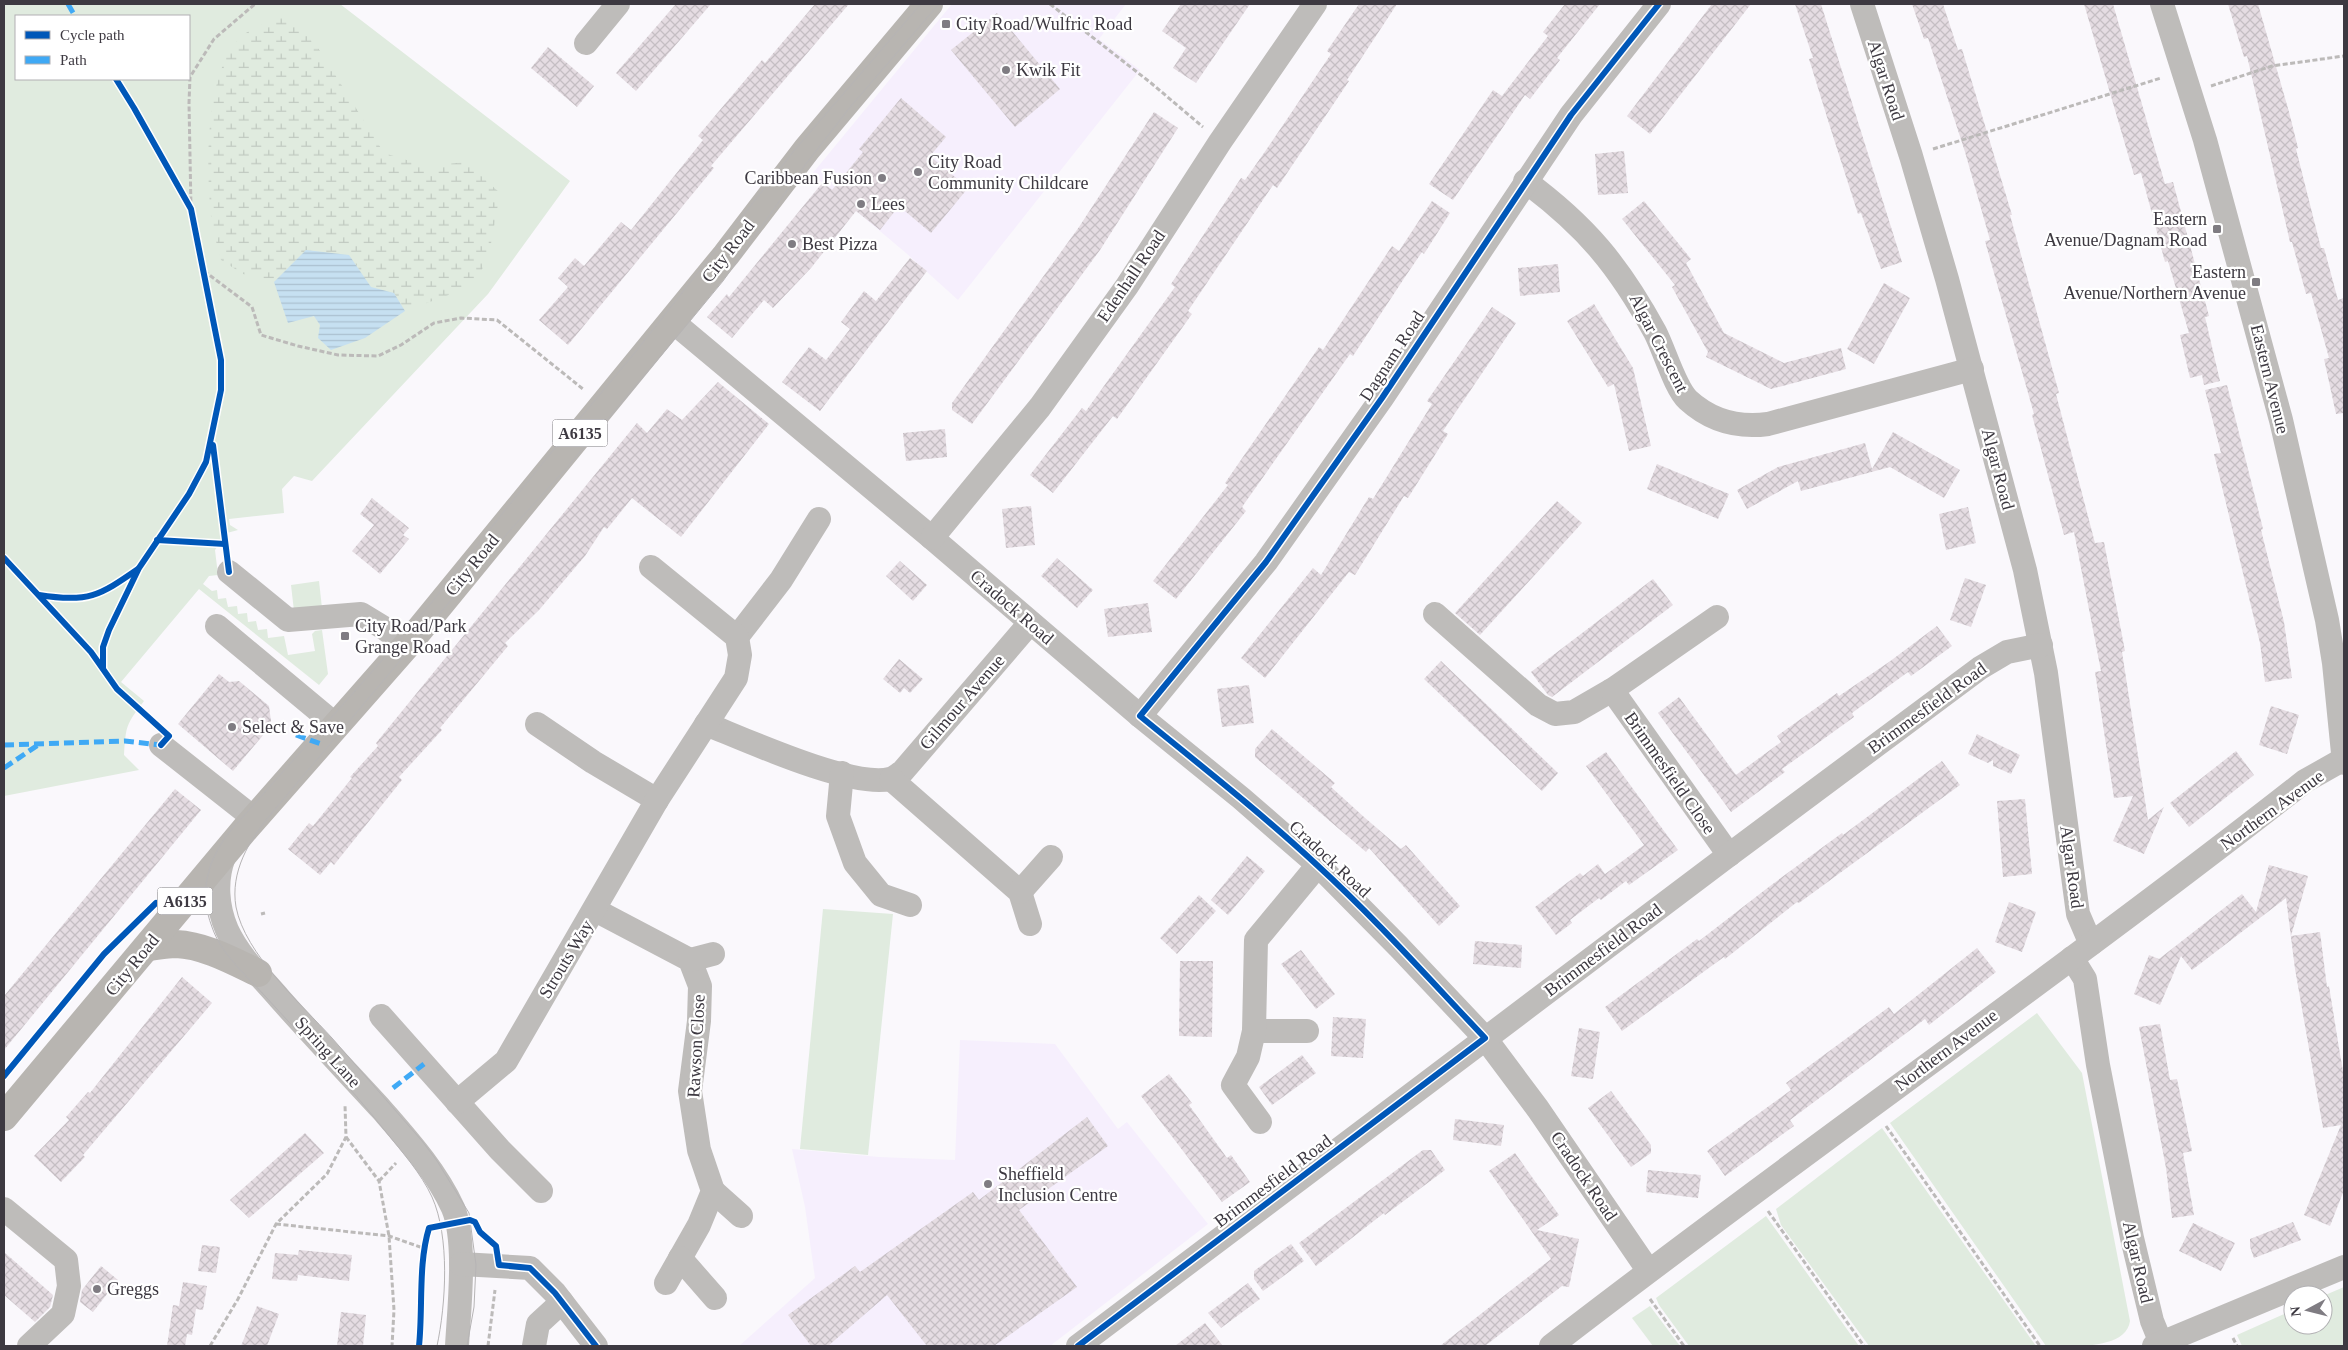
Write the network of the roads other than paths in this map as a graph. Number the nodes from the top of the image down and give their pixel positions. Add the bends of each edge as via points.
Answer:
1 (618, 4) edge
2 (929, 4) edge
3 (1315, 4) edge
4 (1658, 4) edge
5 (1862, 4) edge
6 (2162, 4) edge
7 (586, 43) dead end
8 (1525, 182) junction
9 (672, 321) junction
10 (1972, 369) junction
11 (819, 519) dead end
12 (932, 538) junction
13 (652, 567) dead end
14 (229, 572) dead end
15 (1435, 614) dead end
16 (1717, 617) dead end
17 (1030, 623) junction
18 (217, 626) dead end
19 (737, 637) junction
20 (407, 645) junction
21 (2041, 645) junction
22 (1612, 690) junction
23 (1140, 716) junction
24 (537, 724) dead end
25 (706, 724) junction
26 (337, 726) junction
27 (161, 745) dead end
28 (2344, 760) edge
29 (842, 773) junction
30 (891, 779) junction
31 (657, 800) junction
32 (255, 819) junction
33 (1728, 855) junction
34 (224, 857) junction
35 (1051, 857) dead end
36 (1318, 865) junction
37 (1020, 892) junction
38 (910, 905) dead end
39 (595, 910) junction
40 (1030, 924) dead end
41 (2092, 943) junction
42 (148, 947) junction
43 (713, 954) dead end
44 (2072, 958) junction
45 (690, 960) junction
46 (258, 973) junction
47 (381, 1016) dead end
48 (1254, 1031) junction
49 (1307, 1031) dead end
50 (1485, 1038) junction
51 (457, 1102) junction
52 (4, 1117) edge
53 (1260, 1122) dead end
54 (713, 1190) junction
55 (541, 1191) dead end
56 (4, 1209) edge
57 (741, 1216) dead end
58 (460, 1253) junction
59 (680, 1258) junction
60 (2344, 1267) edge
61 (1642, 1275) junction
62 (666, 1283) dead end
63 (715, 1298) dead end
64 (562, 1302) junction
65 (2158, 1345) edge
66 (29, 1346) edge
67 (457, 1346) edge
68 (534, 1346) edge
69 (596, 1346) edge
70 (1078, 1346) edge
71 (1551, 1346) edge

1 - 7 street
2 - 9 main road, City Road / A6135 via 807,149
3 - 12 street, Edenhall Road via 1127,286 1040,407
4 - 8 street, Dagnam Road via 1571,115
5 - 10 street, Algar Road via 1911,156
6 - 28 street, Eastern Avenue via 2252,309 2300,503 2331,646
8 - 10 street, Algar Crescent via 1568,214 1602,250 1632,290 1686,398 1705,413 1724,422 1750,426 1768,424
8 - 23 street, Dagnam Road via 1326,480 1266,562
9 - 12 street, Cradock Road
9 - 20 main road, City Road / A6135
10 - 21 street, Algar Road via 2025,570
11 - 19 street via 781,580
12 - 17 street, Cradock Road
13 - 19 street
14 - 20 street via 288,620 361,614
15 - 22 street via 1538,705 1555,714 1574,712
16 - 22 street
17 - 23 street, Cradock Road
17 - 30 street, Gilmour Avenue via 903,771
18 - 26 street
19 - 25 street, Strouts Way via 740,655 736,678
20 - 26 main road, City Road / A6135
21 - 33 street, Brimmesfield Road via 2007,652 1980,668
21 - 41 street, Algar Road via 2078,914
22 - 33 street, Brimmesfield Close
23 - 36 street, Cradock Road via 1242,798
24 - 31 street
25 - 29 street via 788,758
25 - 31 street, Strouts Way
26 - 32 main road, City Road / A6135
27 - 32 street
28 - 41 street, Northern Avenue via 2305,781
29 - 30 street via 868,780
29 - 38 street via 838,816 855,863 881,895
30 - 37 street
31 - 39 street, Strouts Way
32 - 34 main road, City Road / A6135
33 - 50 street, Brimmesfield Road
34 - 42 main road, City Road / A6135
34 - 46 street, Spring Lane via 218,882 223,918 237,949
35 - 37 street
36 - 48 street via 1256,940
36 - 50 street, Cradock Road
37 - 40 street
39 - 45 street
39 - 51 street, Strouts Way via 506,1061
41 - 44 street, Northern Avenue
42 - 46 main road via 187,945
42 - 52 main road, City Road / A6135
43 - 45 street
44 - 61 street, Northern Avenue
44 - 65 street, Algar Road via 2085,979 2098,1065 2132,1238
45 - 54 street, Rawson Close via 700,986 690,1091 699,1150
46 - 58 street, Spring Lane via 414,1147 453,1209
47 - 51 street
48 - 49 street
48 - 53 street via 1248,1057 1232,1086
50 - 61 street, Cradock Road via 1538,1109
50 - 70 street, Brimmesfield Road
51 - 55 street
54 - 57 street, Rawson Close
54 - 59 street
56 - 66 street via 66,1260 69,1286 63,1314
58 - 64 street via 498,1265 530,1268
58 - 67 street, Spring Lane
59 - 62 street
59 - 63 street
60 - 65 street, Algar Road
61 - 71 street, Northern Avenue
64 - 68 street via 538,1324
64 - 69 street

